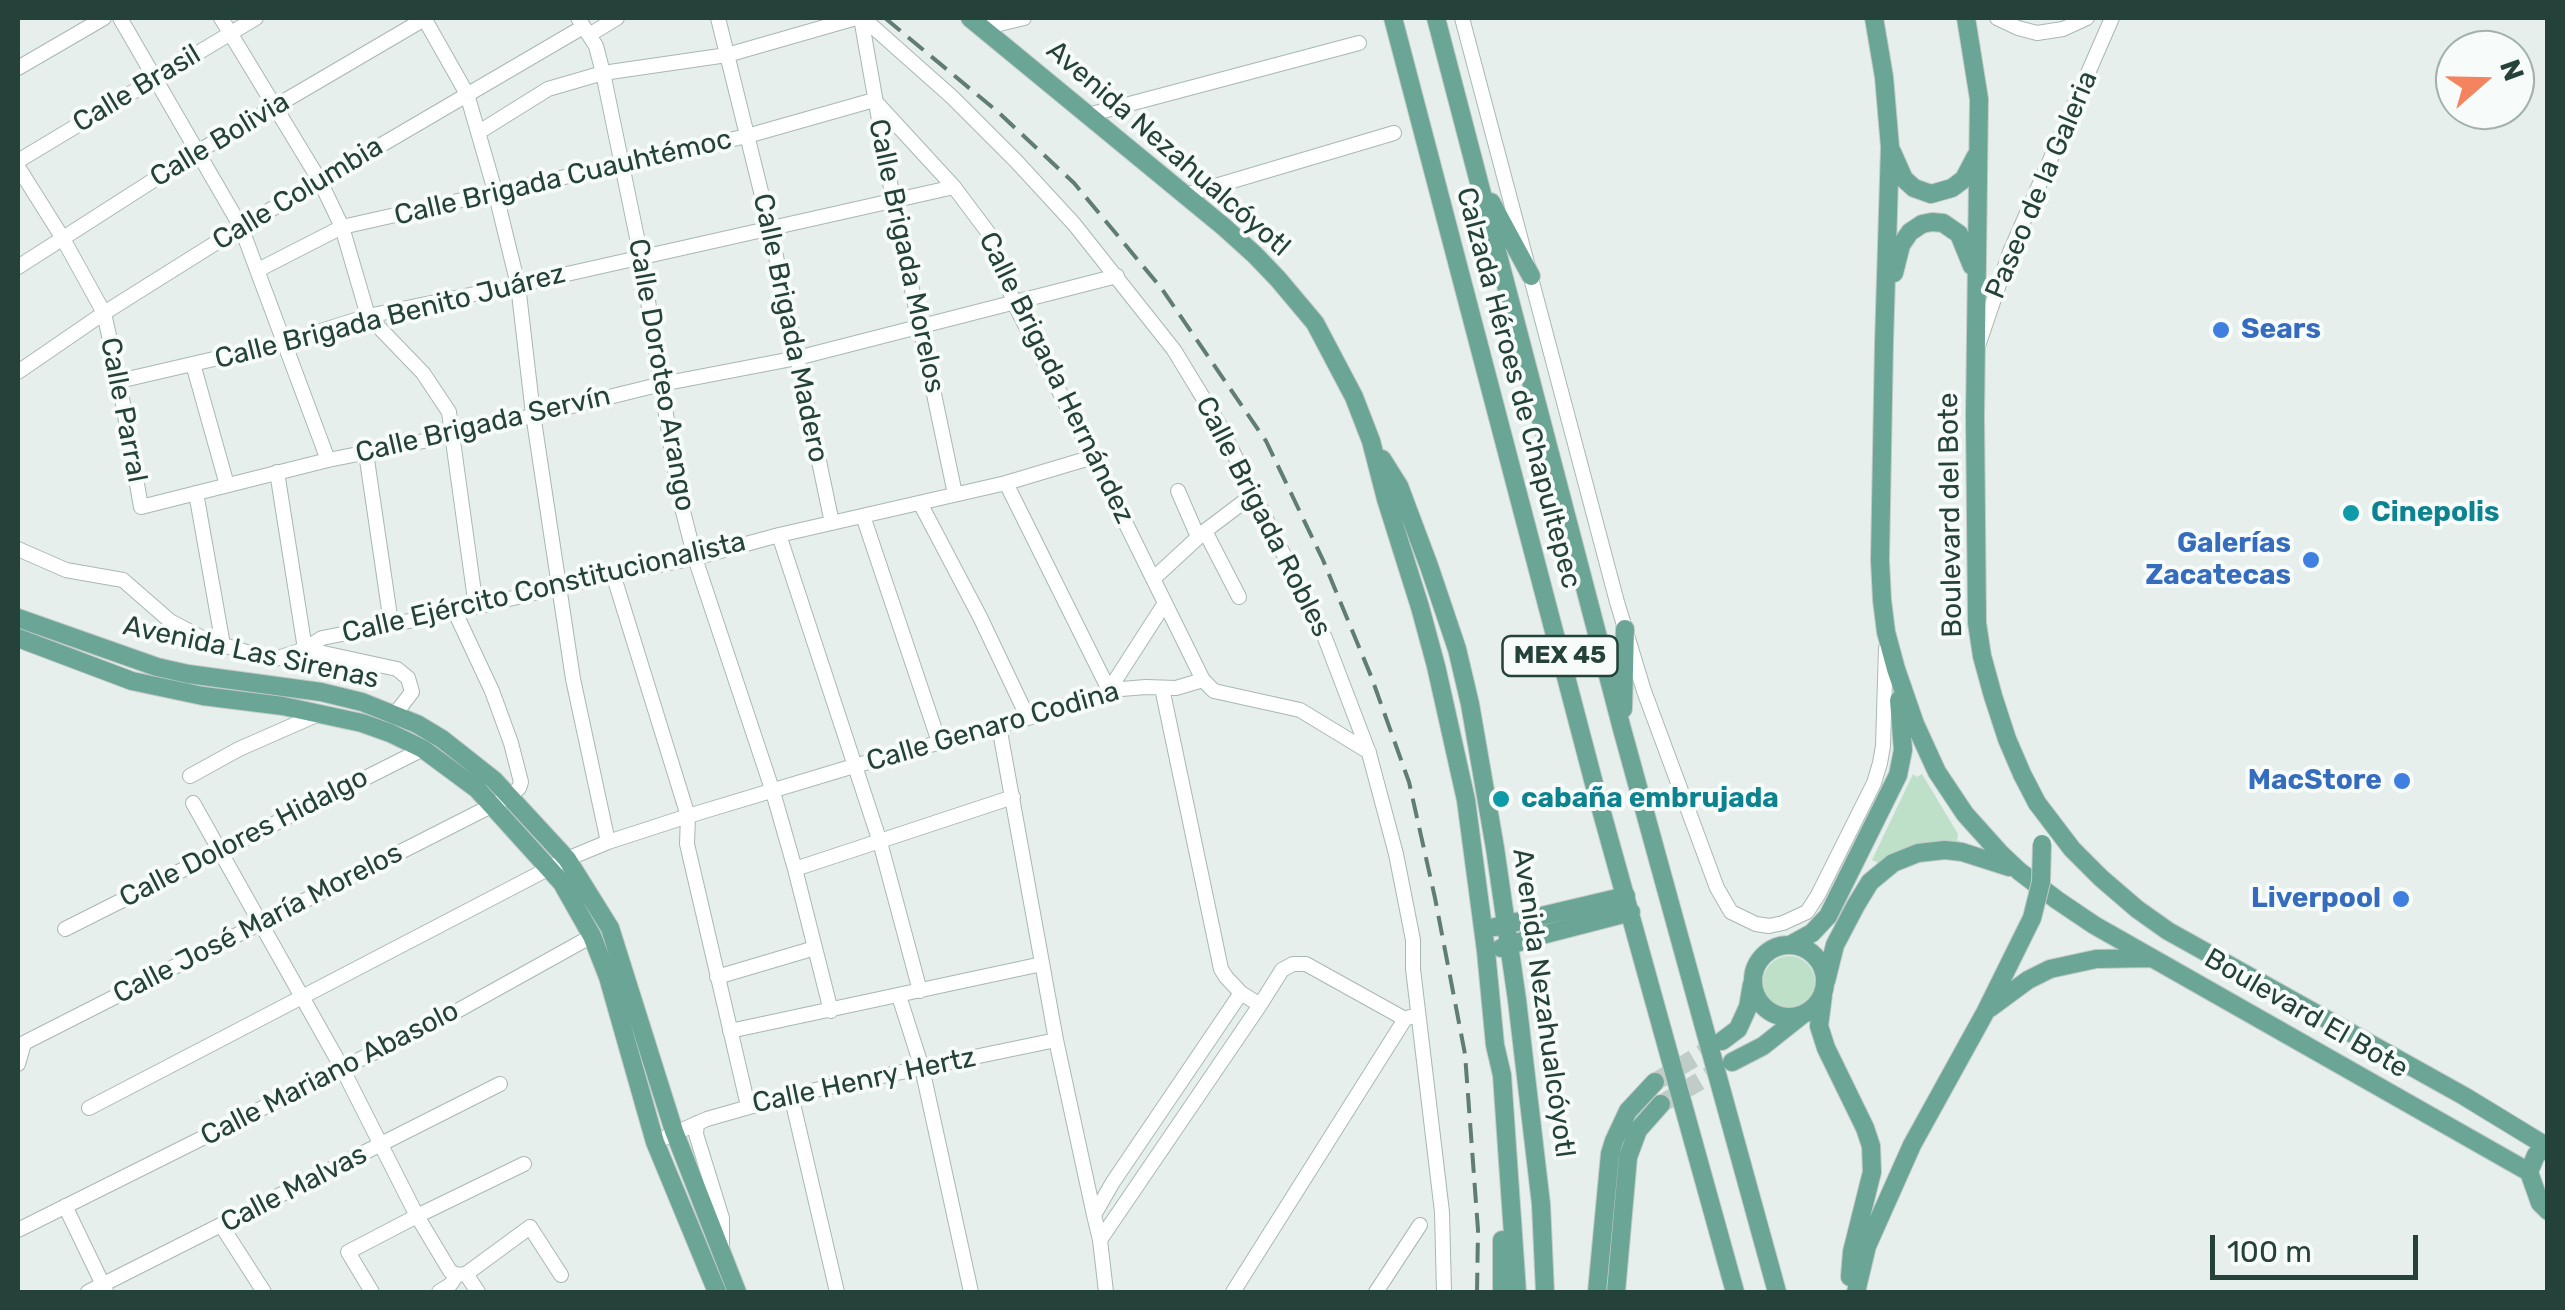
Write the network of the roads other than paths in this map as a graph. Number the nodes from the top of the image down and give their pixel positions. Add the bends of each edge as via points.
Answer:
1 (104, 18) edge
2 (120, 18) edge
3 (220, 18) edge
4 (256, 18) edge
5 (425, 18) edge
6 (618, 18) edge
7 (718, 18) edge
8 (860, 18) edge
9 (1024, 18) edge
10 (1392, 18) edge
11 (1436, 18) edge
12 (1462, 18) edge
13 (1874, 18) edge
14 (1966, 18) edge
15 (1998, 18) edge
16 (2087, 18) edge
17 (2112, 18) edge
18 (977, 22) edge
19 (583, 26) edge
20 (230, 33) junction
21 (1359, 43) dead end
22 (727, 55) junction
23 (18, 68) edge
24 (603, 73) junction
25 (154, 78) junction
26 (467, 94) junction
27 (874, 100) junction
28 (276, 107) junction
29 (1088, 115) junction
30 (479, 132) junction
31 (1394, 134) dead end
32 (747, 136) junction
33 (1890, 147) junction
34 (198, 151) junction
35 (1977, 155) junction
36 (622, 163) junction
37 (18, 164) edge
38 (1476, 174) junction
39 (320, 181) junction
40 (954, 187) junction
41 (495, 191) junction
42 (1185, 195) junction
43 (893, 199) junction
44 (241, 227) junction
45 (342, 227) junction
46 (770, 228) junction
47 (62, 236) junction
48 (641, 257) junction
49 (18, 266) edge
50 (258, 270) junction
51 (1116, 276) junction
52 (1531, 276) junction
53 (1976, 276) junction
54 (518, 285) junction
55 (1014, 303) junction
56 (104, 313) junction
57 (368, 316) junction
58 (1884, 316) junction
59 (920, 326) junction
60 (283, 343) junction
61 (1975, 353) junction
62 (796, 358) junction
63 (193, 364) junction
64 (18, 372) edge
65 (119, 381) junction
66 (662, 384) junction
67 (533, 414) junction
68 (454, 435) junction
69 (1371, 441) junction
70 (366, 453) junction
71 (1094, 457) junction
72 (328, 460) junction
73 (277, 472) junction
74 (1006, 483) junction
75 (227, 485) junction
76 (1178, 491) dead end
77 (196, 493) junction
78 (955, 494) junction
79 (1254, 494) junction
80 (920, 503) junction
81 (141, 508) joint
82 (864, 516) junction
83 (832, 523) junction
84 (1202, 534) junction
85 (779, 535) junction
86 (18, 549) edge
87 (696, 558) junction
88 (613, 574) junction
89 (1153, 579) junction
90 (560, 586) junction
91 (1239, 596) dead end
92 (1165, 603) junction
93 (476, 607) junction
94 (455, 612) junction
95 (18, 618) edge
96 (392, 623) junction
97 (1625, 628) junction
98 (1886, 632) junction
99 (18, 638) edge
100 (223, 645) junction
101 (305, 649) junction
102 (1896, 670) junction
103 (1202, 680) junction
104 (1162, 688) junction
105 (1109, 690) junction
106 (322, 713) junction
107 (394, 714) junction
108 (1028, 718) junction
109 (999, 726) junction
110 (1622, 729) junction
111 (938, 742) junction
112 (422, 749) junction
113 (1370, 752) junction
114 (854, 766) junction
115 (190, 776) dead end
116 (773, 792) junction
117 (510, 796) junction
118 (1012, 796) junction
119 (194, 802) dead end
120 (2038, 803) junction
121 (492, 805) junction
122 (688, 816) junction
123 (608, 842) junction
124 (880, 842) junction
125 (218, 850) junction
126 (568, 859) junction
127 (550, 868) junction
128 (796, 869) junction
129 (2023, 874) junction
130 (1628, 904) junction
131 (260, 922) junction
132 (1506, 925) junction
133 (1769, 926) junction
134 (65, 929) dead end
135 (1483, 929) junction
136 (592, 936) junction
137 (1790, 944) junction
138 (1509, 946) junction
139 (815, 948) junction
140 (1486, 951) junction
141 (2152, 958) junction
142 (1042, 964) junction
143 (717, 976) junction
144 (1753, 979) junction
145 (1824, 988) junction
146 (920, 991) junction
147 (1241, 993) junction
148 (900, 996) junction
149 (303, 998) junction
150 (1516, 1000) junction
151 (1492, 1004) junction
152 (1260, 1005) junction
153 (831, 1011) junction
154 (1986, 1012) junction
155 (1802, 1015) junction
156 (1412, 1016) junction
157 (730, 1031) junction
158 (1056, 1040) junction
159 (1722, 1041) tunnel mouth
160 (21, 1042) edge
161 (1495, 1045) junction
162 (1732, 1062) tunnel mouth
163 (18, 1064) edge
164 (342, 1068) junction
165 (922, 1068) junction
166 (1655, 1082) tunnel mouth
167 (500, 1084) dead end
168 (791, 1095) junction
169 (1661, 1104) tunnel mouth
170 (748, 1106) junction
171 (90, 1108) dead end
172 (696, 1123) junction
173 (674, 1131) junction
174 (655, 1142) junction
175 (382, 1145) junction
176 (2547, 1146) edge
177 (524, 1164) dead end
178 (2530, 1172) junction
179 (66, 1206) junction
180 (2548, 1211) edge
181 (1094, 1215) junction
182 (417, 1216) junction
183 (221, 1225) junction
184 (1420, 1226) dead end
185 (18, 1230) edge
186 (1100, 1240) junction
187 (722, 1253) junction
188 (462, 1274) junction
189 (561, 1275) dead end
190 (105, 1289) edge
191 (88, 1292) edge
192 (264, 1292) edge
193 (372, 1292) edge
194 (439, 1292) edge
195 (478, 1292) edge
196 (717, 1292) edge
197 (737, 1292) edge
198 (836, 1292) edge
199 (971, 1292) edge
200 (1106, 1292) edge
201 (1233, 1292) edge
202 (1376, 1292) edge
203 (1444, 1292) edge
204 (1502, 1292) edge
205 (1516, 1292) edge
206 (1545, 1292) edge
207 (1598, 1292) edge
208 (1616, 1292) edge
209 (1732, 1292) edge
210 (1777, 1292) edge
211 (1852, 1292) edge

1 - 23 street
2 - 25 street
3 - 20 street
4 - 20 street, Calle Brasil
5 - 26 street
5 - 28 street, Calle Bolivia
6 - 19 street, Calle Columbia
7 - 22 street, Calle Brigada Madero
8 - 22 street
8 - 27 street, Calle Brigada Morelos
8 - 51 street, Calle Brigada Robles via 1016,161
9 - 18 street
10 - 130 main road, Calzada Héroes de Chapultepec / MEX 45
11 - 38 main road, Calzada Héroes de Chapultepec / MEX 45
12 - 52 street
13 - 33 main road
14 - 35 main road, Boulevard del Bote via 1979,99
15 - 16 street via 2037,33
17 - 61 street, Paseo de la Galeria via 2010,252
18 - 29 main road, Avenida Nezahualcóyotl
19 - 24 street, Calle Doroteo Arango
19 - 26 street, Calle Columbia
20 - 25 street, Calle Brasil
20 - 28 street
21 - 29 street
22 - 24 street
22 - 32 street, Calle Brigada Madero
24 - 30 street via 548,89
24 - 36 street, Calle Doroteo Arango
25 - 34 street
25 - 37 street, Calle Brasil
26 - 30 street
26 - 39 street, Calle Columbia
27 - 32 street, Calle Brigada Cuauhtémoc
27 - 40 street, Calle Brigada Hernández
27 - 43 street, Calle Brigada Morelos
28 - 34 street, Calle Bolivia
28 - 39 street
29 - 42 main road, Avenida Nezahualcóyotl
30 - 41 street
31 - 42 street
32 - 36 street, Calle Brigada Cuauhtémoc
32 - 46 street, Calle Brigada Madero
33 - 35 main road via 1904,179 1931,194 1964,179
33 - 58 main road
34 - 44 street
34 - 47 street, Calle Bolivia
35 - 53 main road, Boulevard del Bote
36 - 41 street, Calle Brigada Cuauhtémoc
36 - 48 street, Calle Doroteo Arango
37 - 47 street, Calle Parral
38 - 52 main road
38 - 110 main road, Calzada Héroes de Chapultepec / MEX 45
39 - 44 street, Calle Columbia
39 - 45 street
40 - 43 street, Calle Brigada Benito Juárez
40 - 55 street, Calle Brigada Hernández via 990,235
41 - 45 street, Calle Brigada Cuauhtémoc
41 - 54 street
42 - 69 main road, Avenida Nezahualcóyotl via 1255,255 1315,323
43 - 46 street, Calle Brigada Benito Juárez
43 - 59 street, Calle Brigada Morelos
44 - 50 street
44 - 56 street, Calle Columbia
45 - 50 street, Calle Brigada Cuauhtémoc
45 - 57 street
46 - 48 street, Calle Brigada Benito Juárez
46 - 62 street, Calle Brigada Madero
47 - 49 street, Calle Bolivia
47 - 56 street, Calle Parral
48 - 54 street, Calle Brigada Benito Juárez
48 - 66 street, Calle Doroteo Arango
50 - 60 street
51 - 55 street, Calle Brigada Servín
51 - 79 street, Calle Brigada Robles via 1174,350
52 - 97 street
53 - 58 main road via 1958,234 1943,223 1922,224 1901,245
53 - 61 main road, Boulevard del Bote
54 - 57 street, Calle Brigada Benito Juárez
54 - 67 street
55 - 59 street, Calle Brigada Servín
55 - 71 street, Calle Brigada Hernández
56 - 64 street, Calle Columbia
56 - 65 street, Calle Parral
57 - 60 street, Calle Brigada Benito Juárez
57 - 68 street via 424,373 449,412
58 - 98 main road via 1880,560
59 - 62 street, Calle Brigada Servín
59 - 78 street, Calle Brigada Morelos
60 - 63 street, Calle Brigada Benito Juárez
60 - 72 street
61 - 120 main road, Boulevard del Bote via 1980,639 2007,740
62 - 66 street, Calle Brigada Servín
62 - 83 street, Calle Brigada Madero
63 - 65 street, Calle Brigada Benito Juárez
63 - 75 street
65 - 81 street, Calle Parral
66 - 67 street, Calle Brigada Servín
66 - 87 street, Calle Doroteo Arango
67 - 68 street, Calle Brigada Servín
67 - 90 street
68 - 70 street, Calle Brigada Servín
68 - 93 street
69 - 132 main road, Avenida Nezahualcóyotl via 1409,512 1457,649
69 - 135 main road, Avenida Nezahualcóyotl via 1440,684 1466,800
70 - 72 street, Calle Brigada Servín
70 - 96 street
71 - 74 street, Calle Ejército Constitucionalista
71 - 89 street, Calle Brigada Hernández
72 - 73 street, Calle Brigada Servín
73 - 75 street, Calle Brigada Servín
73 - 101 street
74 - 78 street, Calle Ejército Constitucionalista
74 - 105 street
75 - 77 street, Calle Brigada Servín
76 - 84 street
77 - 81 street, Calle Brigada Servín
77 - 100 street
78 - 80 street, Calle Ejército Constitucionalista
79 - 84 street
79 - 113 street, Calle Brigada Robles
80 - 82 street, Calle Ejército Constitucionalista
80 - 108 street
82 - 83 street, Calle Ejército Constitucionalista
82 - 111 street
83 - 85 street, Calle Ejército Constitucionalista
84 - 89 street
84 - 91 street
85 - 87 street, Calle Ejército Constitucionalista
85 - 114 street
86 - 100 street, Calle Ejército Constitucionalista via 66,570 123,580 170,621
87 - 88 street, Calle Ejército Constitucionalista
87 - 116 street, Calle Doroteo Arango
88 - 90 street, Calle Ejército Constitucionalista
88 - 122 street
89 - 92 street, Calle Brigada Hernández
90 - 93 street, Calle Ejército Constitucionalista
90 - 123 street
92 - 103 street, Calle Brigada Hernández
92 - 105 street
93 - 94 street, Calle Ejército Constitucionalista
94 - 96 street, Calle Ejército Constitucionalista
94 - 117 street via 511,742 521,782
95 - 107 main road, Avenida Las Sirenas via 156,667 320,692
96 - 101 street, Calle Ejército Constitucionalista via 322,638
97 - 110 main road
97 - 133 street via 1717,888 1731,912
98 - 102 main road
98 - 133 street via 1883,746 1874,782 1807,912
99 - 106 main road, Avenida Las Sirenas via 132,681
100 - 101 street, Calle Ejército Constitucionalista via 272,660
101 - 107 street via 397,669 412,692
102 - 129 main road via 1937,772
102 - 137 main road via 1903,750 1898,775 1828,916
103 - 104 street, Calle Genaro Codina
103 - 113 street via 1214,690 1300,710
104 - 105 street, Calle Genaro Codina
104 - 147 street via 1221,969
105 - 108 street, Calle Genaro Codina
106 - 112 main road, Avenida Las Sirenas
106 - 115 street
107 - 117 main road, Avenida Las Sirenas via 442,738
108 - 109 street, Calle Genaro Codina
109 - 111 street, Calle Genaro Codina
109 - 118 street
110 - 210 main road, Calzada Héroes de Chapultepec / MEX 45
111 - 114 street, Calle Genaro Codina
112 - 121 main road, Avenida Las Sirenas
112 - 125 street, Calle Dolores Hidalgo
113 - 156 street, Calle Brigada Robles via 1413,940
114 - 116 street, Calle Genaro Codina
114 - 124 street
116 - 122 street, Calle Genaro Codina
116 - 128 street, Calle Doroteo Arango
117 - 121 street, Calle José María Morelos
117 - 126 main road, Avenida Las Sirenas
118 - 124 street
118 - 142 street
119 - 125 street
120 - 154 main road, bridge via 2042,882 2032,918
120 - 176 main road, Boulevard del Bote via 2072,849 2168,931
121 - 127 main road, Avenida Las Sirenas
121 - 131 street, Calle José María Morelos
122 - 123 street, Calle Genaro Codina
122 - 143 street via 687,844
123 - 126 street, Calle Genaro Codina
124 - 128 street
124 - 146 street
125 - 131 street
125 - 134 street, Calle Dolores Hidalgo
126 - 127 street, Calle Genaro Codina
126 - 173 main road, Avenida Las Sirenas via 610,928
127 - 136 main road, Avenida Las Sirenas
127 - 149 street, Calle Genaro Codina
128 - 139 street, Calle Doroteo Arango
129 - 141 main road, Boulevard El Bote
129 - 145 main road via 1945,850 1893,863 1856,905
130 - 132 main road
130 - 138 main road
130 - 209 main road, Calzada Héroes de Chapultepec / MEX 45
131 - 149 street
131 - 160 street, Calle José María Morelos
132 - 135 main road
132 - 138 main road, Avenida Nezahualcóyotl
133 - 137 street
135 - 140 main road, Avenida Nezahualcóyotl
136 - 164 street, Calle Mariano Abasolo
136 - 174 main road, Avenida Las Sirenas
137 - 144 main road via 1764,954
137 - 145 main road via 1816,956
138 - 140 main road
138 - 150 main road, Avenida Nezahualcóyotl
139 - 143 street
139 - 153 street, Calle Doroteo Arango
140 - 151 main road, Avenida Nezahualcóyotl
141 - 154 main road via 2085,960 2050,969
141 - 178 main road, Boulevard El Bote
142 - 146 street
142 - 158 street
143 - 157 street
144 - 155 main road via 1768,1010
144 - 159 main road via 1738,1030
145 - 155 main road
145 - 211 main road via 1819,1026 1870,1146 1872,1172 1852,1252
146 - 148 street
147 - 152 street
147 - 181 street
148 - 153 street
148 - 165 street
149 - 164 street
149 - 171 street, Calle Genaro Codina
150 - 151 main road
150 - 206 main road, Avenida Nezahualcóyotl
151 - 161 main road, Avenida Nezahualcóyotl
152 - 156 street via 1282,970 1300,963
152 - 186 street
153 - 157 street
154 - 211 main road via 1912,1145
155 - 162 main road
156 - 201 street
156 - 203 street, Calle Brigada Robles via 1434,1134
157 - 170 street
158 - 165 street, Calle Henry Hertz
158 - 181 street
160 - 163 street
161 - 204 main road, Avenida Nezahualcóyotl via 1490,1074
161 - 205 main road, Avenida Nezahualcóyotl via 1504,1089
164 - 175 street
164 - 179 street, Calle Mariano Abasolo
165 - 168 street, Calle Henry Hertz
165 - 199 street
166 - 207 main road via 1628,1111 1610,1154
167 - 175 street, Calle Malvas
168 - 170 street, Calle Henry Hertz
168 - 198 street
169 - 208 main road via 1638,1130 1628,1157
170 - 172 street, Calle Henry Hertz
172 - 173 street, Calle Henry Hertz
172 - 187 street via 722,1218
173 - 174 street, Calle Henry Hertz
173 - 187 main road, Avenida Las Sirenas
174 - 196 main road, Avenida Las Sirenas
175 - 182 street
175 - 183 street, Calle Malvas
176 - 178 main road
177 - 182 street
178 - 180 main road
179 - 185 street, Calle Mariano Abasolo
179 - 190 street
181 - 186 street
182 - 188 street via 450,1271
182 - 193 street via 348,1252
183 - 190 street, Calle Malvas
183 - 192 street
184 - 202 street
186 - 200 street
187 - 197 main road, Avenida Las Sirenas
188 - 189 street via 530,1228
188 - 194 street
188 - 195 street
190 - 191 street, Calle Malvas

